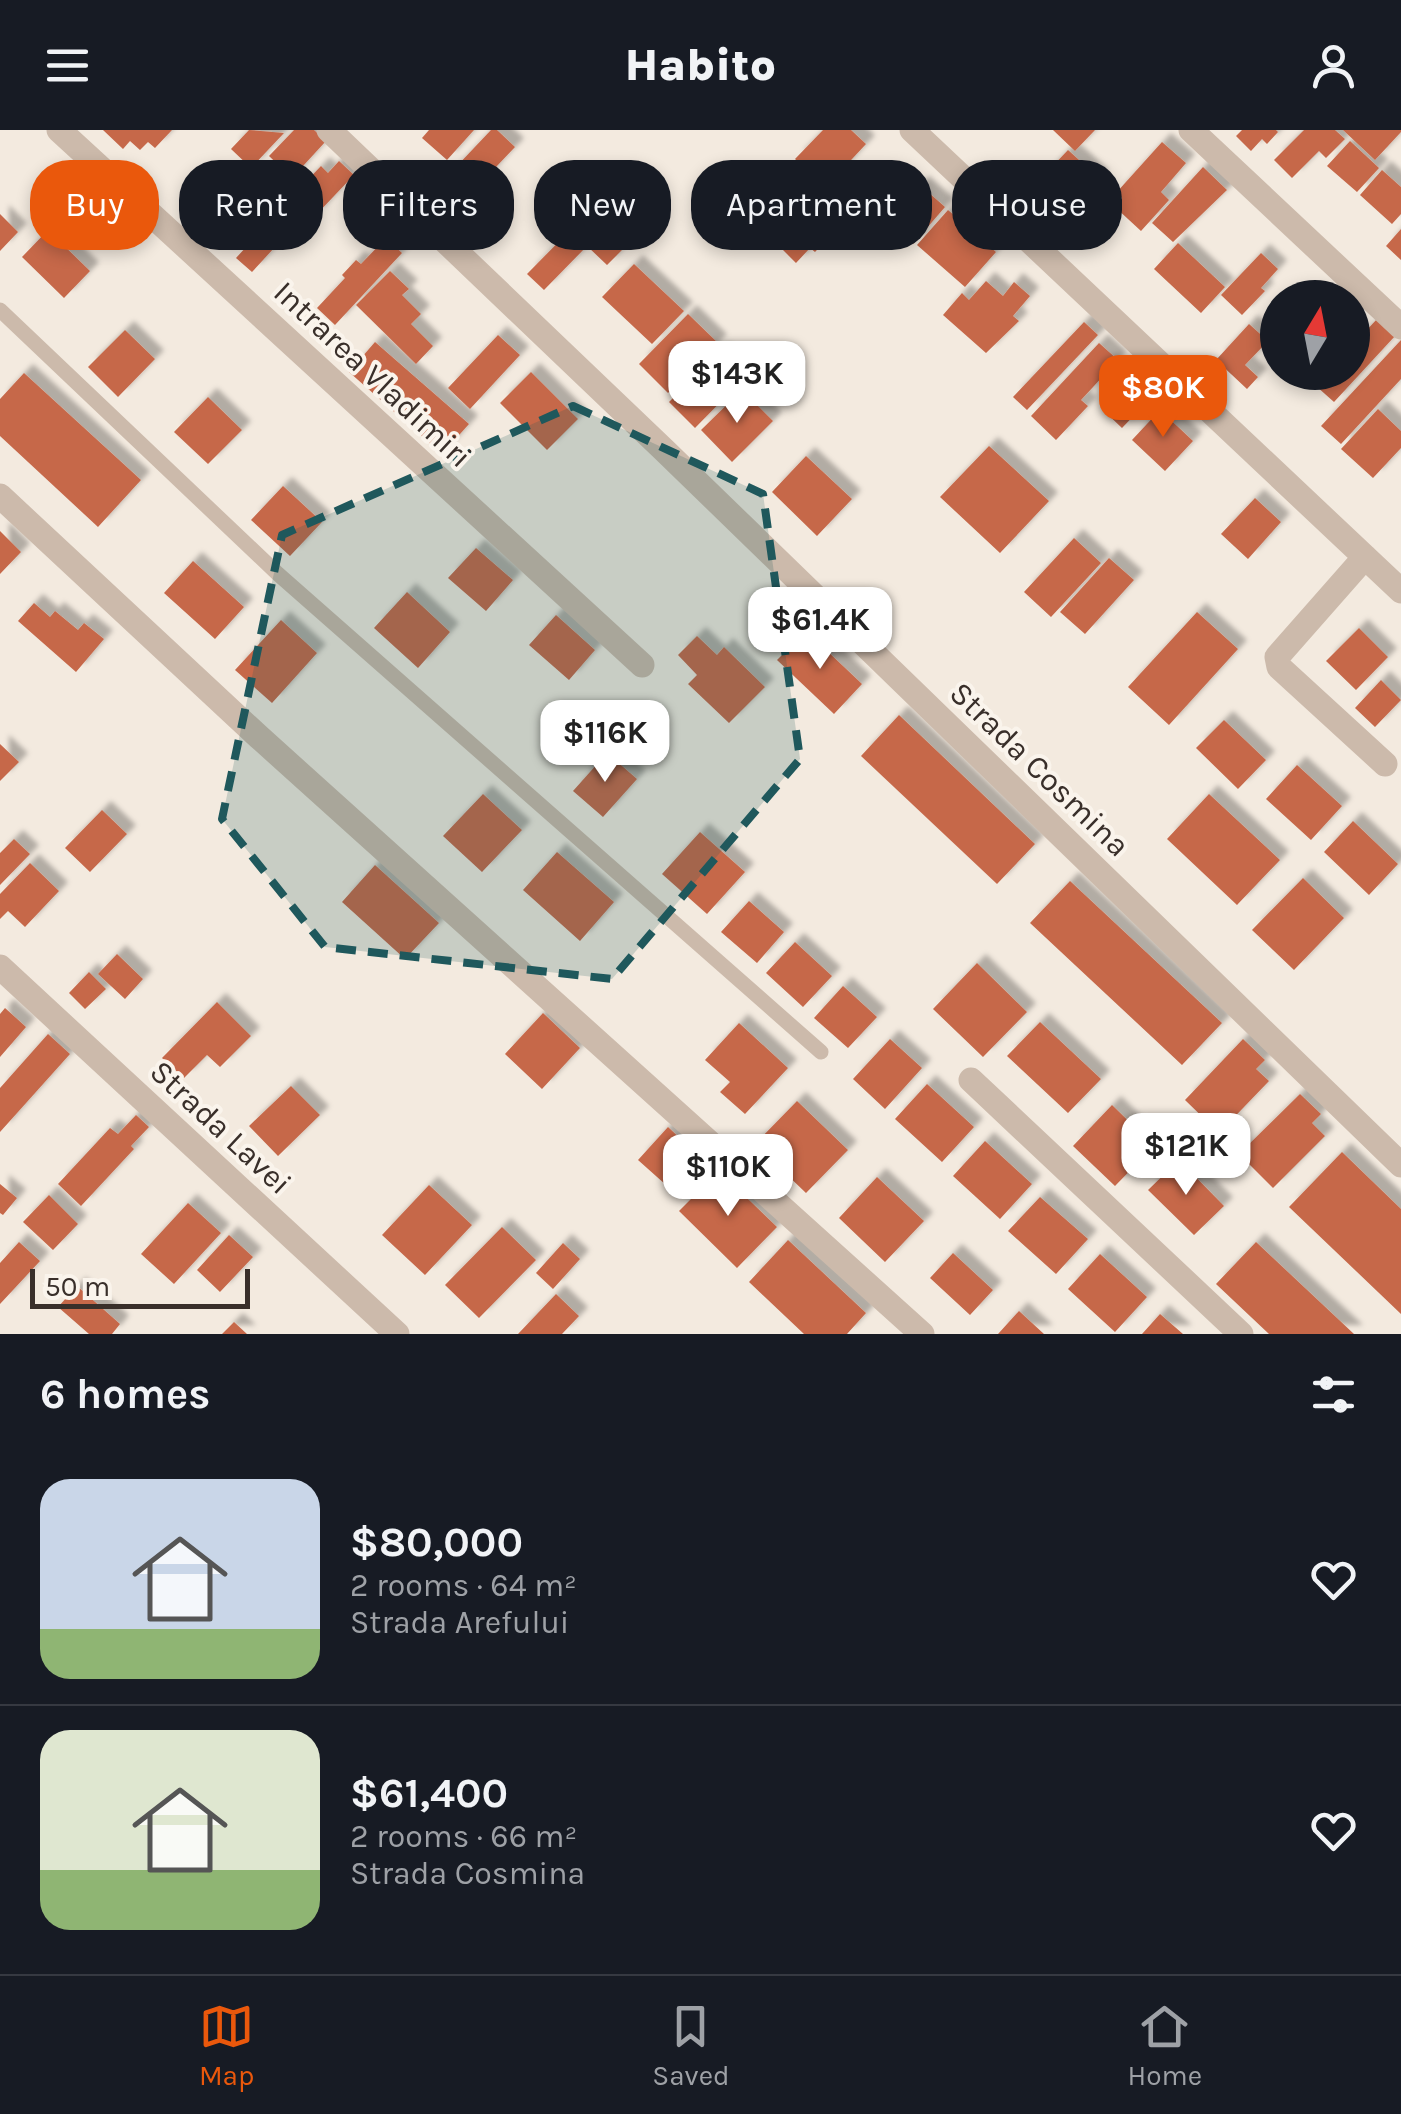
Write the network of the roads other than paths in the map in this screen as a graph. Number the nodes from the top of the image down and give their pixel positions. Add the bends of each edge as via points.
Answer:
1 (60, 130) edge
2 (329, 130) edge
3 (912, 130) edge
4 (1191, 130) edge
5 (0, 310) edge
6 (1401, 327) edge
7 (0, 496) edge
8 (1365, 557) junction
9 (1401, 591) edge
10 (642, 665) dead end
11 (1385, 764) dead end
12 (0, 967) edge
13 (822, 1052) dead end
14 (971, 1080) dead end
15 (1401, 1165) edge
16 (397, 1334) edge
17 (922, 1334) edge
18 (1241, 1334) edge

1 - 10 street, Intrarea Vladimiri
2 - 15 street, Strada Cosmina
3 - 8 street
4 - 6 street
5 - 13 lane via 278,574
7 - 17 street
8 - 9 street
8 - 11 street via 1276,656 1278,667
12 - 16 street, Strada Lavei
14 - 18 street

